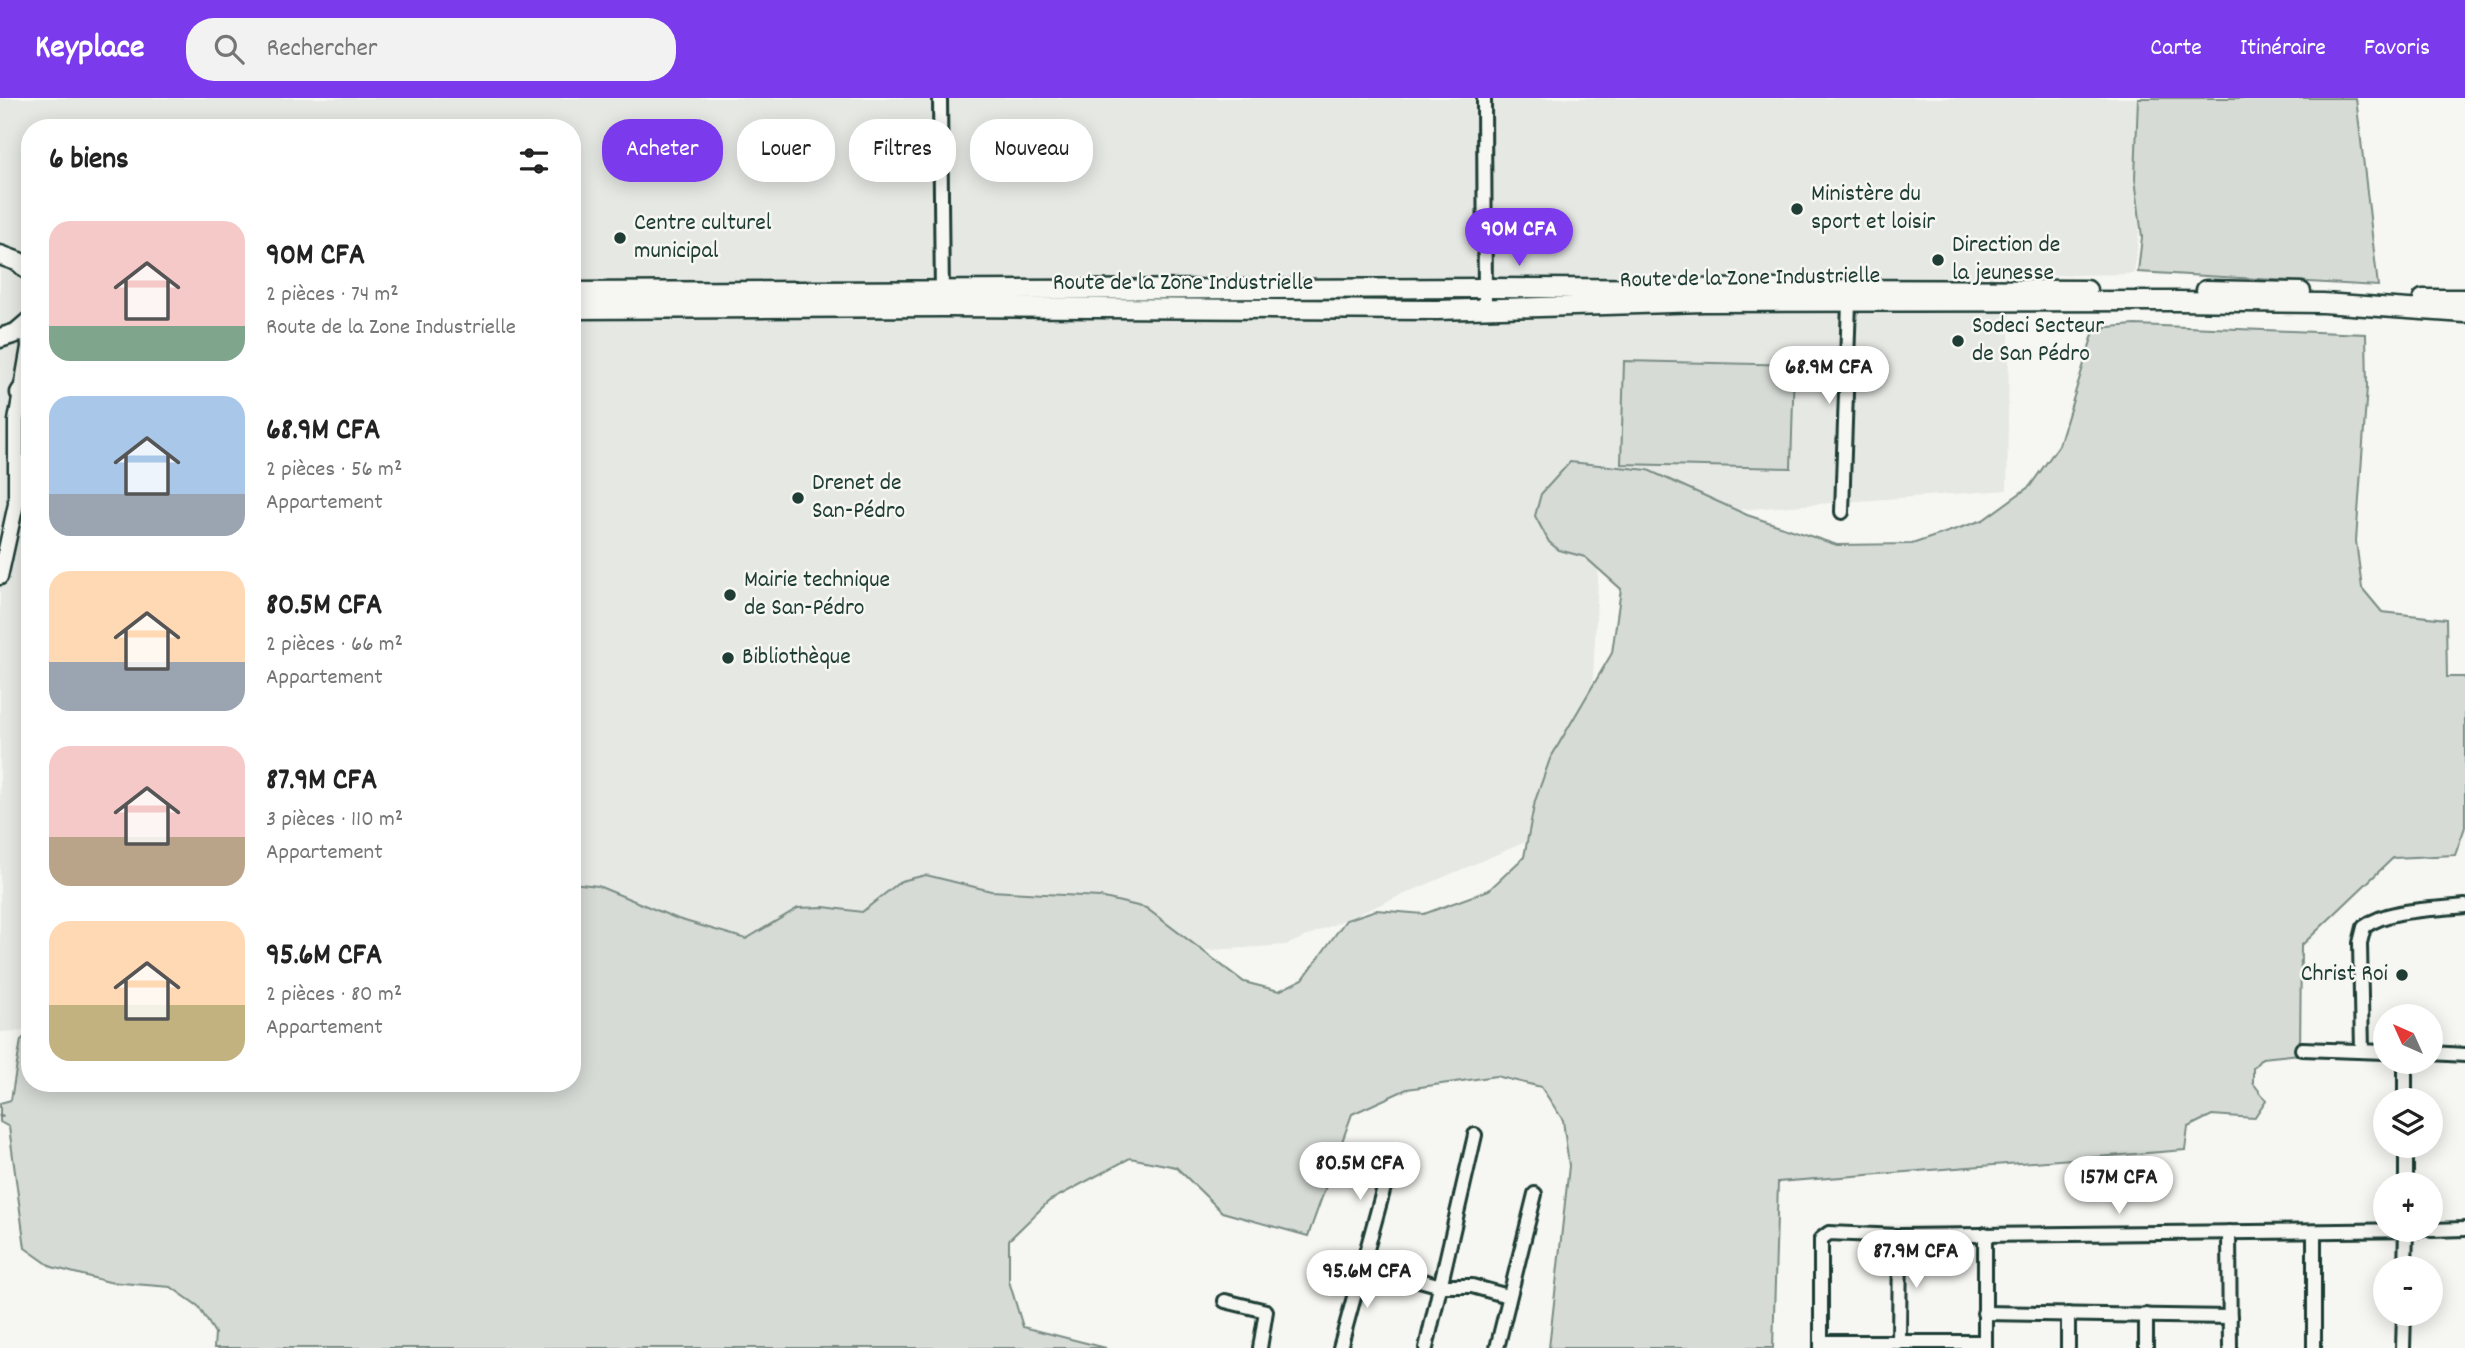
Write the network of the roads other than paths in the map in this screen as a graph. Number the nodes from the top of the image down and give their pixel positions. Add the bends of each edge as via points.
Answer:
1 (940, 98) edge
2 (1484, 98) edge
3 (0, 255) edge
4 (21, 266) edge
5 (1485, 288) junction
6 (581, 292) edge
7 (942, 298) junction
8 (2465, 299) edge
9 (1849, 302) junction
10 (581, 309) edge
11 (1485, 309) junction
12 (2465, 313) edge
13 (21, 329) edge
14 (0, 338) edge
15 (21, 402) edge
16 (1842, 512) dead end
17 (0, 531) edge
18 (4, 558) junction
19 (0, 577) edge
20 (2465, 906) edge
21 (2302, 1049) dead end
22 (2362, 1051) junction
23 (2373, 1051) edge
24 (2443, 1054) edge
25 (2465, 1055) edge
26 (1475, 1135) dead end
27 (1394, 1151) dead end
28 (1535, 1194) dead end
29 (2465, 1229) edge
30 (2443, 1230) edge
31 (2373, 1231) edge
32 (2229, 1232) junction
33 (2314, 1232) junction
34 (1985, 1234) junction
35 (1900, 1236) junction
36 (1362, 1264) junction
37 (1441, 1286) junction
38 (1508, 1296) junction
39 (1225, 1301) dead end
40 (1984, 1313) junction
41 (2068, 1314) junction
42 (2146, 1315) junction
43 (2230, 1317) junction
44 (2404, 1326) edge
45 (1899, 1343) junction
46 (1821, 1345) edge
47 (1985, 1345) edge
48 (1260, 1348) edge
49 (1340, 1348) edge
50 (1426, 1348) edge
51 (1497, 1348) edge
52 (2068, 1348) edge
53 (2146, 1348) edge
54 (2230, 1348) edge
55 (2314, 1348) edge
56 (2403, 1348) edge

1 - 7 street
2 - 5 street
3 - 4 main road
5 - 7 main road, Route de la Zone Industrielle
5 - 8 main road, Route de la Zone Industrielle via 2272,290
5 - 11 street
6 - 7 main road, Route de la Zone Industrielle
7 - 10 main road, Route de la Zone Industrielle
7 - 11 main road, Route de la Zone Industrielle
9 - 11 main road, Route de la Zone Industrielle
9 - 12 main road, Route de la Zone Industrielle via 2323,303
9 - 16 street
13 - 14 main road
15 - 18 street via 16,421 16,504
17 - 18 street
18 - 19 street
20 - 22 street via 2394,915 2364,927 2360,943
21 - 22 street
22 - 23 street
24 - 25 street
26 - 37 street
27 - 36 street
28 - 38 street
29 - 30 street
31 - 33 street
32 - 33 street
32 - 34 street
32 - 43 street
33 - 55 street
34 - 35 street
34 - 40 street
35 - 45 street
35 - 46 street via 1824,1235
36 - 37 street
36 - 49 street
37 - 38 street via 1472,1286
37 - 50 street
38 - 51 street
39 - 48 street via 1266,1311
40 - 41 street
40 - 47 street
41 - 42 street
41 - 52 street
42 - 43 street
42 - 53 street
43 - 54 street
44 - 56 street
45 - 46 street
45 - 47 street

